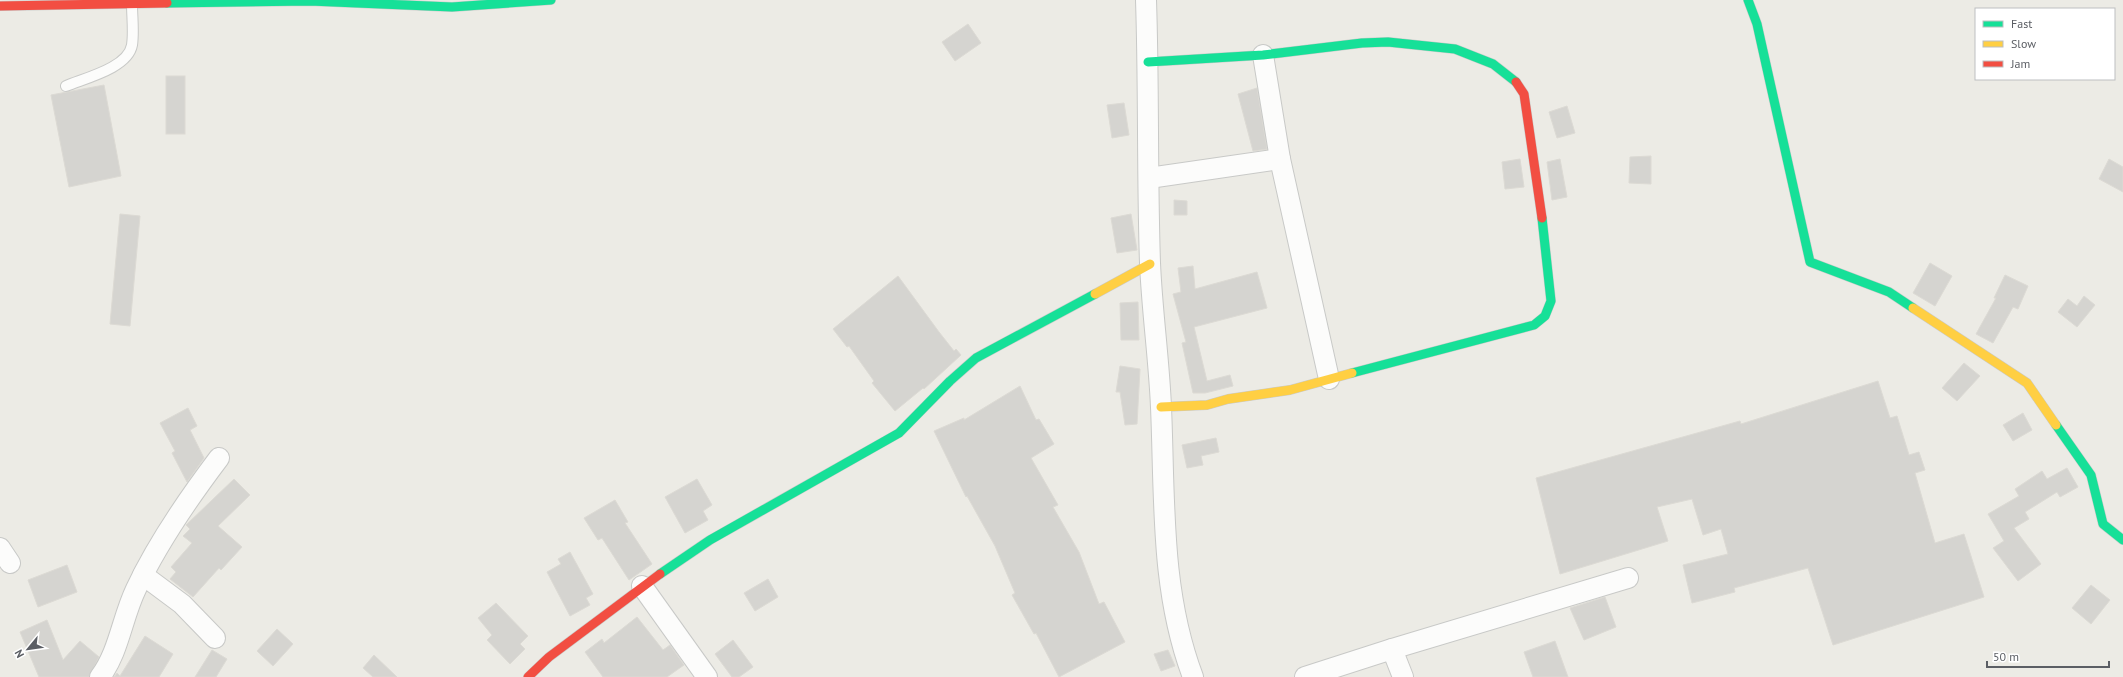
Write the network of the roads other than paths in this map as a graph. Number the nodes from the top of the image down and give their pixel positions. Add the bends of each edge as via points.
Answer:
1 (551, 0) edge
2 (1146, 0) edge
3 (1748, 0) edge
4 (132, 4) junction
5 (0, 6) edge
6 (1263, 55) junction
7 (1148, 62) junction
8 (66, 86) dead end
9 (1280, 159) junction
10 (1149, 178) junction
11 (1150, 264) junction
12 (1329, 379) junction
13 (1161, 407) junction
14 (219, 458) dead end
15 (2123, 540) edge
16 (144, 574) junction
17 (1628, 578) dead end
18 (642, 586) junction
19 (215, 638) dead end
20 (1392, 649) junction
21 (100, 677) edge
22 (528, 677) edge
23 (707, 677) edge
24 (1193, 677) edge
25 (1305, 677) edge
26 (1403, 677) edge

1 - 4 main road via 452,7 310,1
2 - 7 street
3 - 15 main road via 1757,24 1810,262 1889,292 2027,383 2091,476 2103,524
4 - 5 main road
4 - 8 lane via 132,45 128,57 114,66
6 - 7 main road
6 - 9 street
6 - 12 main road via 1388,42 1455,49 1493,64 1514,79 1524,94 1547,250 1551,301 1545,316 1534,325
7 - 10 street
9 - 10 street
9 - 12 street
10 - 11 street
11 - 13 street
11 - 18 main road via 976,358 899,433 710,540
12 - 13 main road via 1290,390 1228,399 1207,405
13 - 24 street via 1163,522 1172,608
14 - 16 street via 181,509
16 - 19 street via 182,604
16 - 21 street via 135,591 109,666
17 - 20 street
18 - 22 main road via 549,657
18 - 23 street
20 - 25 street
20 - 26 street

